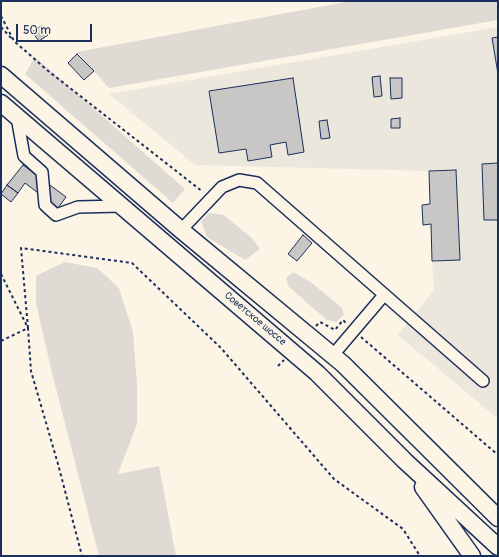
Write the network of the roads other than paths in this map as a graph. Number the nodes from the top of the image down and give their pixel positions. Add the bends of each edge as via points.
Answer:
1 (1, 75) edge
2 (1, 103) edge
3 (17, 117) junction
4 (121, 206) junction
5 (181, 230) junction
6 (384, 295) junction
7 (333, 355) junction
8 (317, 373) junction
9 (483, 381) dead end
10 (405, 461) junction
11 (461, 481) junction
12 (498, 504) edge
13 (498, 518) edge
14 (498, 547) edge
15 (472, 556) edge

1 - 5 highway
2 - 3 highway, Советское шоссе
3 - 4 highway, Советское шоссе
3 - 4 lane via 24,156 42,172 44,205 56,215 78,207
4 - 8 highway, Советское шоссе
5 - 6 lane via 222,187 239,180 257,183
5 - 7 highway
6 - 7 lane
6 - 9 lane
7 - 8 highway
7 - 11 highway
8 - 10 highway, Советское шоссе
10 - 14 highway, Советское шоссе
10 - 15 highway
11 - 12 highway
11 - 13 highway

